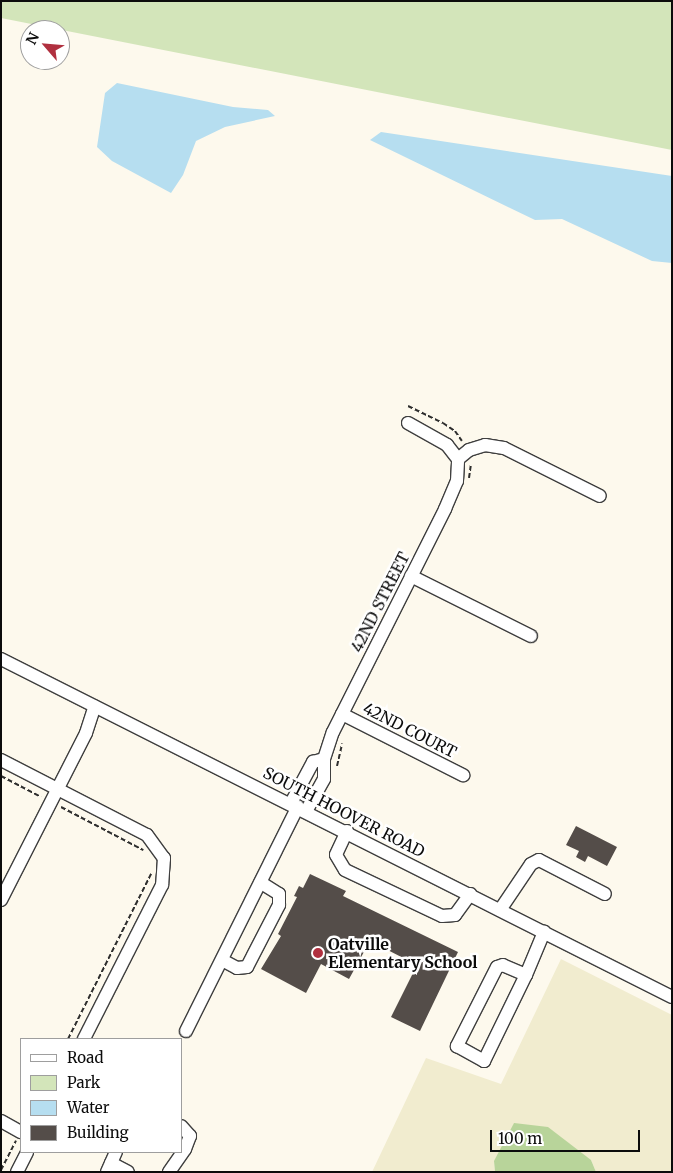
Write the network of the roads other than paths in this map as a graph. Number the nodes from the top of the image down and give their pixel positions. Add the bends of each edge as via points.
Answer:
1 (408, 423) dead end
2 (458, 459) junction
3 (600, 496) dead end
4 (411, 576) junction
5 (531, 636) dead end
6 (1, 658) edge
7 (95, 706) junction
8 (342, 714) junction
9 (1, 760) edge
10 (462, 775) dead end
11 (58, 789) junction
12 (299, 806) junction
13 (347, 831) junction
14 (260, 882) junction
15 (470, 894) junction
16 (605, 894) dead end
17 (1, 900) edge
18 (500, 910) junction
19 (544, 932) junction
20 (222, 960) junction
21 (526, 975) junction
22 (672, 997) edge
23 (186, 1031) dead end
24 (85, 1038) edge
25 (1, 1121) edge
26 (182, 1127) edge
27 (20, 1131) edge
28 (182, 1150) edge
29 (27, 1153) edge
30 (180, 1153) edge
31 (111, 1162) edge
32 (17, 1172) edge
33 (128, 1172) edge
34 (169, 1172) edge

1 - 2 street via 447,445
2 - 3 street via 468,450 485,445 504,448
2 - 4 street, 42ND STREET via 457,481
4 - 5 street
4 - 8 street, 42ND STREET
6 - 7 street, SOUTH HOOVER ROAD
7 - 11 street via 86,733
7 - 12 street, SOUTH HOOVER ROAD
8 - 10 street, 42ND COURT
8 - 12 street, 42ND STREET via 324,759 313,762
9 - 11 street
11 - 17 street
11 - 24 street via 147,834 164,868 162,885
12 - 13 street, SOUTH HOOVER ROAD
12 - 14 street, 42ND STREET
13 - 15 street, SOUTH HOOVER ROAD
13 - 15 street via 336,855 345,870 442,916 455,915
14 - 20 street, 42ND STREET
14 - 20 street via 279,894 279,905 247,967 237,968
15 - 18 street, SOUTH HOOVER ROAD
16 - 18 street via 539,860 530,864
18 - 19 street, SOUTH HOOVER ROAD
19 - 21 street
19 - 22 street, SOUTH HOOVER ROAD
20 - 23 street, 42ND STREET
21 - 21 street via 484,1061 458,1046 497,967 503,965
25 - 27 street
26 - 28 street via 190,1136
29 - 32 street
30 - 34 street
31 - 33 street

